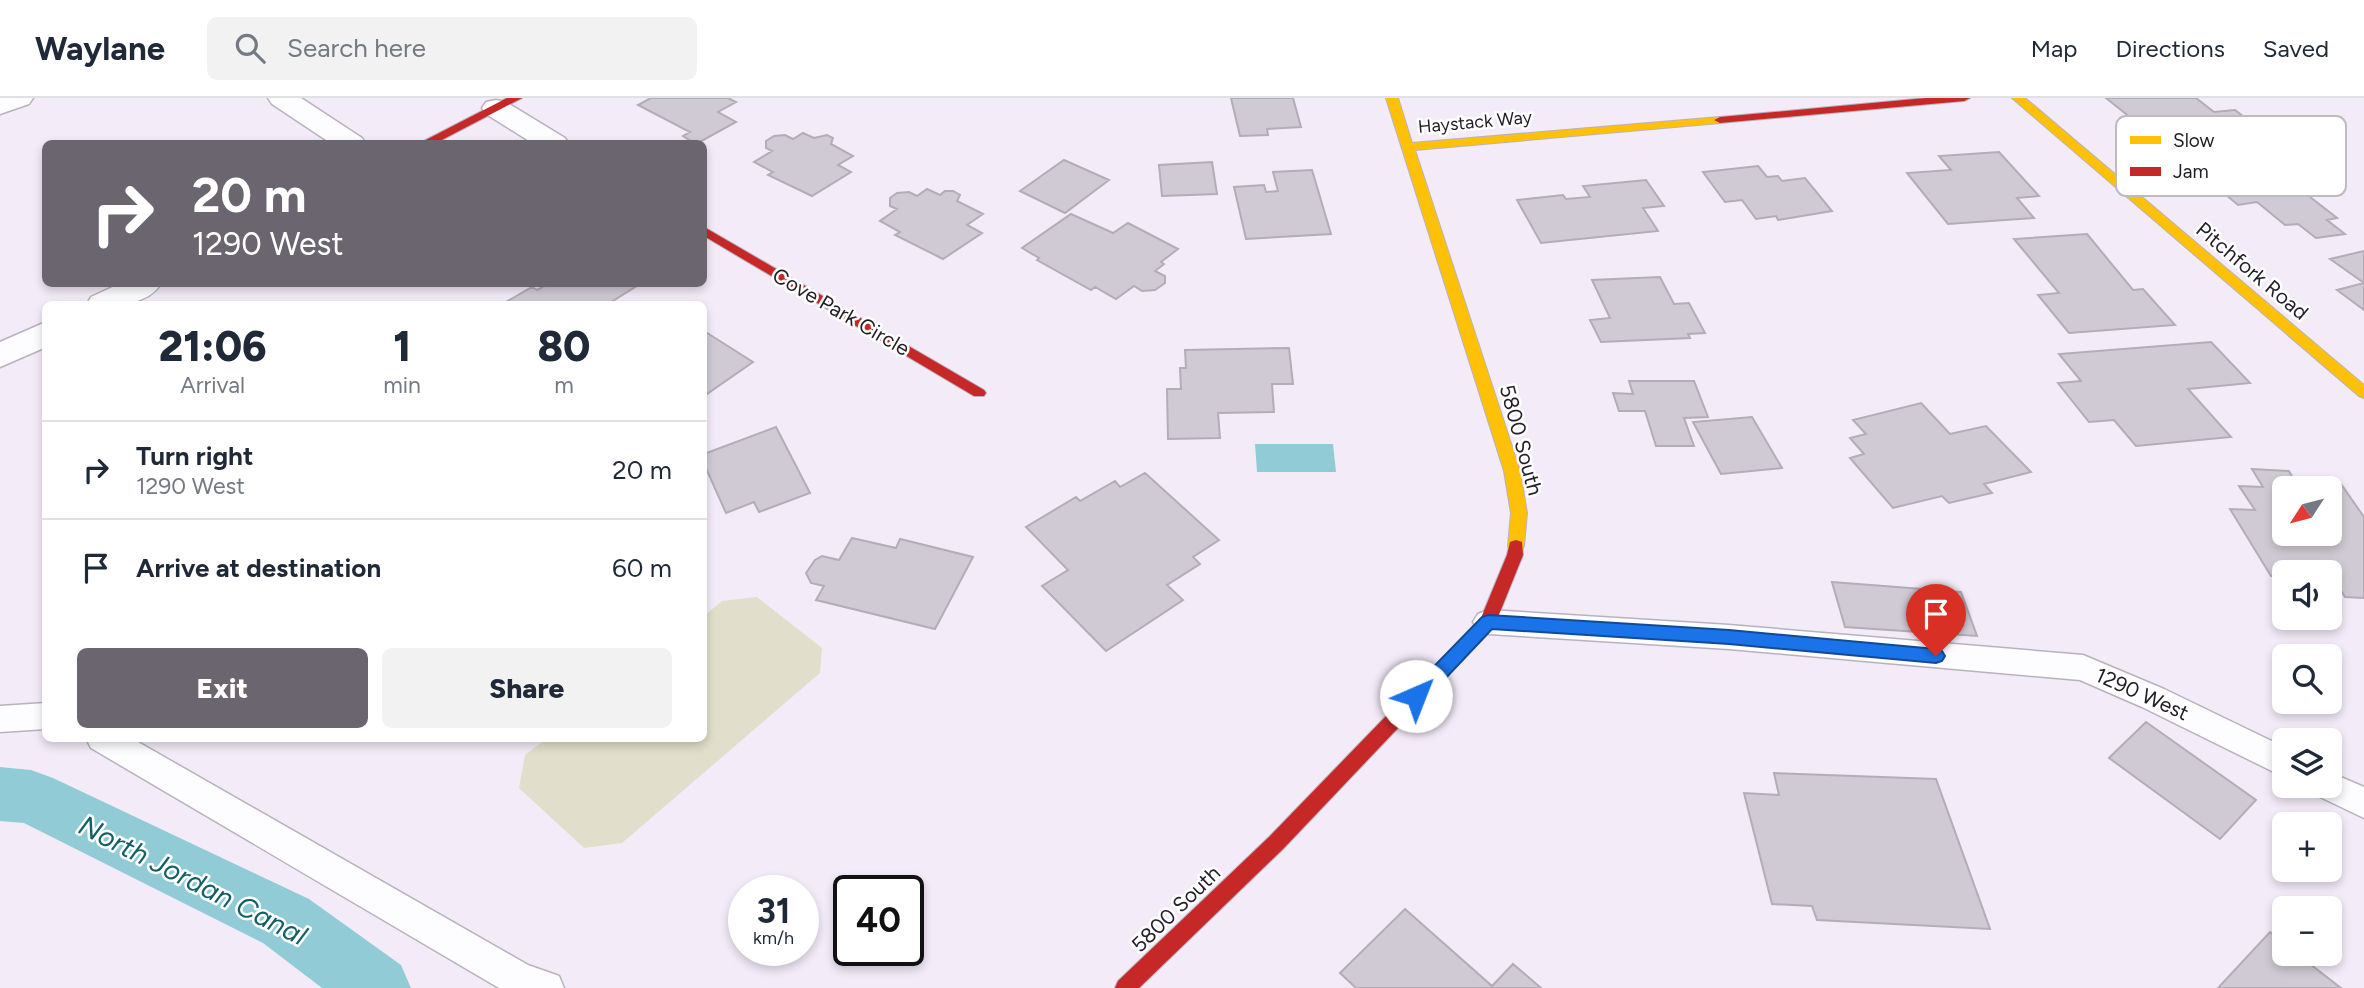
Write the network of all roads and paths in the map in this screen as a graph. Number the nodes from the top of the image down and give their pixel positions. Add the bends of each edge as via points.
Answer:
1 (19, 98) edge
2 (282, 98) edge
3 (1392, 98) edge
4 (1964, 98) edge
5 (2018, 98) edge
6 (506, 103) edge
7 (0, 106) edge
8 (346, 140) edge
9 (432, 140) edge
10 (550, 140) edge
11 (1409, 147) junction
12 (2116, 182) edge
13 (2133, 196) edge
14 (707, 233) edge
15 (139, 287) edge
16 (109, 301) edge
17 (42, 335) edge
18 (0, 356) edge
19 (979, 393) dead end
20 (2364, 393) edge
21 (1488, 622) junction
22 (42, 716) edge
23 (0, 719) edge
24 (109, 742) edge
25 (2272, 757) edge
26 (2342, 792) edge
27 (2364, 803) edge
28 (546, 988) edge
29 (1125, 988) edge

1 - 7 street
2 - 8 street
3 - 11 street, 5800 South
4 - 11 street, Haystack Way
5 - 12 street, Pitchfork Road
6 - 9 street
6 - 10 street
11 - 21 street, 5800 South via 1512,471 1519,513 1515,555
13 - 20 street, Pitchfork Road
14 - 19 street, Cove Park Circle
15 - 16 street
17 - 18 street
21 - 25 lane, 1290 West via 1729,637 2083,668
21 - 29 street, 5800 South via 1276,843
22 - 23 lane
24 - 28 lane via 522,981
26 - 27 lane

